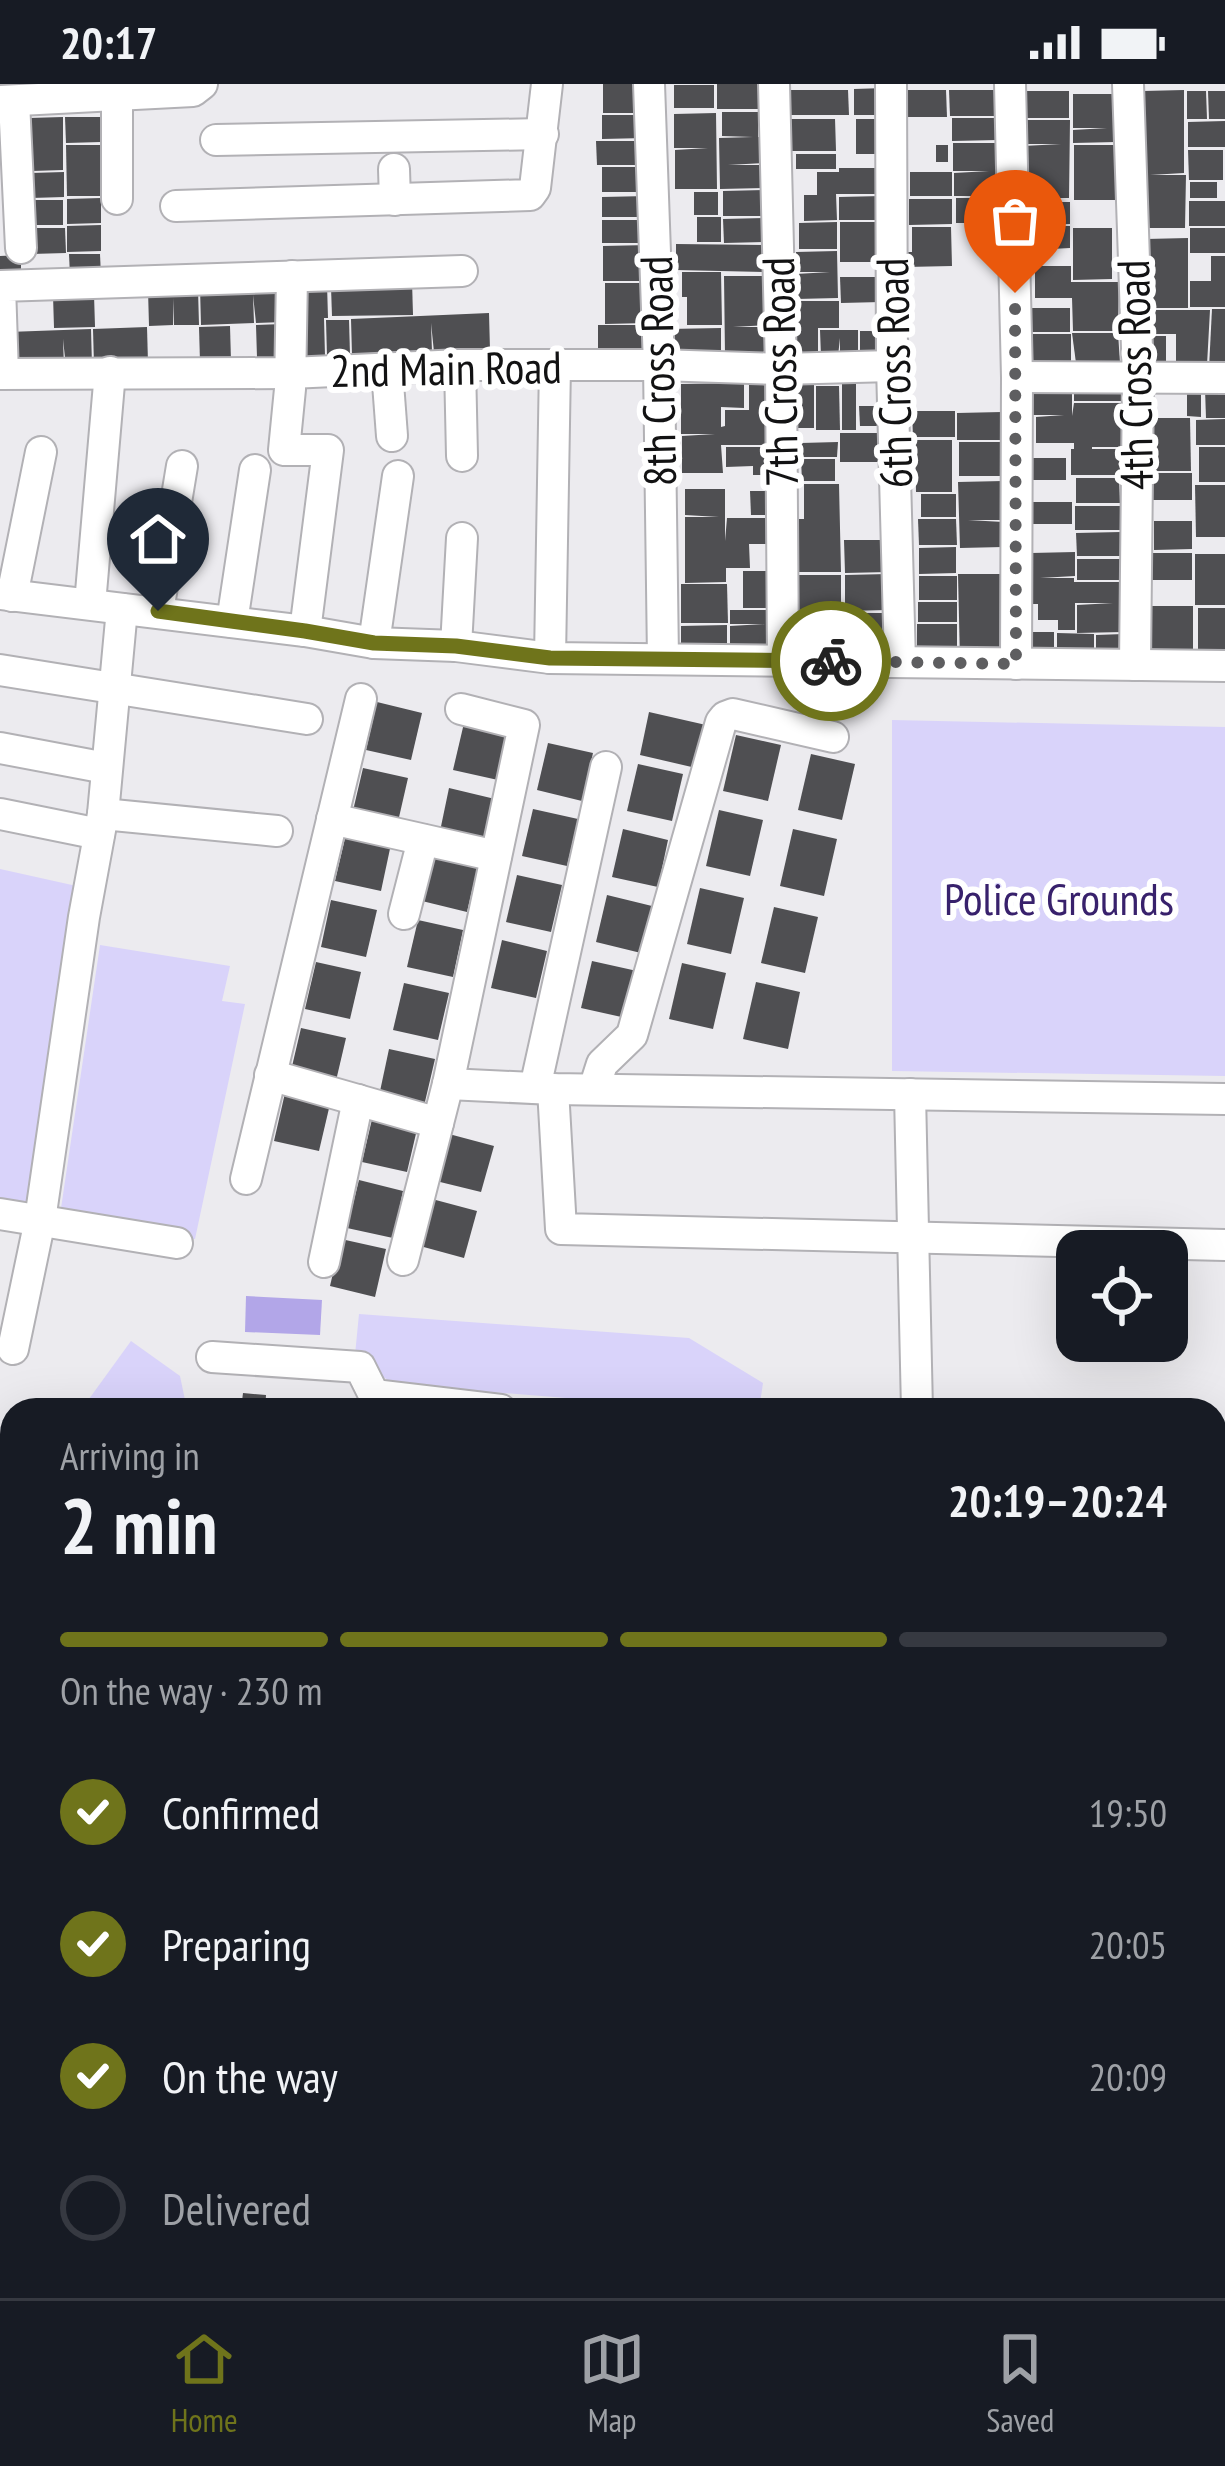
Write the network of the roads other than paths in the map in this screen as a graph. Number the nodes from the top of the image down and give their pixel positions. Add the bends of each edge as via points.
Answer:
1 (202, 84) edge
2 (547, 84) edge
3 (650, 84) edge
4 (774, 84) edge
5 (891, 84) edge
6 (1010, 84) edge
7 (1128, 84) edge
8 (117, 96) junction
9 (7, 101) edge
10 (543, 134) junction
11 (216, 140) dead end
12 (118, 199) dead end
13 (176, 206) dead end
14 (21, 248) dead end
15 (463, 271) dead end
16 (292, 276) junction
17 (460, 365) junction
18 (555, 365) junction
19 (659, 365) junction
20 (892, 366) junction
21 (781, 369) junction
22 (387, 370) junction
23 (110, 373) junction
24 (291, 373) junction
25 (1, 374) edge
26 (1017, 377) junction
27 (1138, 377) junction
28 (1225, 377) edge
29 (392, 436) dead end
30 (41, 452) dead end
31 (461, 456) dead end
32 (182, 466) dead end
33 (255, 470) dead end
34 (398, 476) dead end
35 (462, 538) dead end
36 (6, 595) edge
37 (90, 604) junction
38 (122, 609) junction
39 (158, 611) junction
40 (232, 622) junction
41 (305, 631) junction
42 (374, 643) junction
43 (456, 646) junction
44 (550, 658) junction
45 (662, 659) junction
46 (783, 661) junction
47 (900, 662) junction
48 (1016, 664) junction
49 (1135, 665) junction
50 (1225, 666) edge
51 (0, 670) edge
52 (117, 689) junction
53 (361, 699) dead end
54 (461, 710) dead end
55 (307, 719) dead end
56 (833, 737) dead end
57 (0, 748) edge
58 (606, 767) dead end
59 (106, 768) junction
60 (0, 814) edge
61 (332, 819) junction
62 (101, 824) junction
63 (278, 831) dead end
64 (423, 840) junction
65 (496, 856) junction
66 (404, 914) dead end
67 (270, 1075) junction
68 (448, 1084) junction
69 (544, 1088) junction
70 (594, 1089) junction
71 (910, 1094) junction
72 (358, 1100) junction
73 (1225, 1100) edge
74 (438, 1123) junction
75 (246, 1179) dead end
76 (0, 1214) edge
77 (40, 1220) junction
78 (913, 1238) junction
79 (177, 1243) dead end
80 (1225, 1245) edge
81 (403, 1260) dead end
82 (323, 1262) dead end
83 (13, 1348) dead end
84 (212, 1357) dead end
85 (399, 1398) edge
86 (917, 1398) edge

1 - 8 street
2 - 10 street
3 - 19 street, 8th Cross Road
4 - 21 street, 7th Cross Road
5 - 20 street, 6th Cross Road
6 - 26 street
7 - 27 street, 4th Cross Road
8 - 9 street
8 - 12 street
9 - 14 street
10 - 11 street
10 - 13 street via 530,195 394,184
15 - 16 street
16 - 24 street
16 - 25 street via 0,286
17 - 18 street, 2nd Main Road
17 - 22 street, 2nd Main Road
17 - 31 street
18 - 19 street, 2nd Main Road
18 - 44 street
19 - 21 street, 2nd Main Road
19 - 45 street, 8th Cross Road
20 - 21 street, 2nd Main Road
20 - 47 street, 6th Cross Road
21 - 46 street, 7th Cross Road
22 - 24 street, 2nd Main Road
22 - 29 street
23 - 24 street, 2nd Main Road
23 - 25 street, 2nd Main Road
23 - 37 street
24 - 41 street via 284,450 328,450
26 - 27 street
26 - 48 street
27 - 28 street
27 - 49 street, 4th Cross Road
30 - 36 street
32 - 39 street
33 - 40 street
34 - 42 street
35 - 43 street
36 - 37 street
37 - 38 street
38 - 39 street
38 - 52 street
39 - 40 street
40 - 41 street
41 - 42 street
42 - 43 street
43 - 44 street
44 - 45 street
45 - 46 street
46 - 47 street
47 - 48 street
48 - 49 street
49 - 50 street
51 - 52 street
52 - 55 street
52 - 59 street
53 - 61 street
54 - 65 street via 524,725
56 - 70 street via 734,714 721,722 632,1035 602,1064
57 - 59 street
58 - 69 street
59 - 62 street
60 - 62 street
61 - 64 street
61 - 67 street
62 - 63 street
62 - 77 street
64 - 65 street
64 - 66 street
65 - 68 street
67 - 72 street
67 - 75 street
68 - 69 street
68 - 74 street
69 - 70 street
69 - 78 street via 561,1229
70 - 71 street
71 - 73 street
71 - 78 street
72 - 74 street
72 - 82 street
74 - 81 street
76 - 77 street
77 - 79 street
77 - 83 street
78 - 80 street
78 - 86 street
84 - 85 street via 360,1367 374,1395

